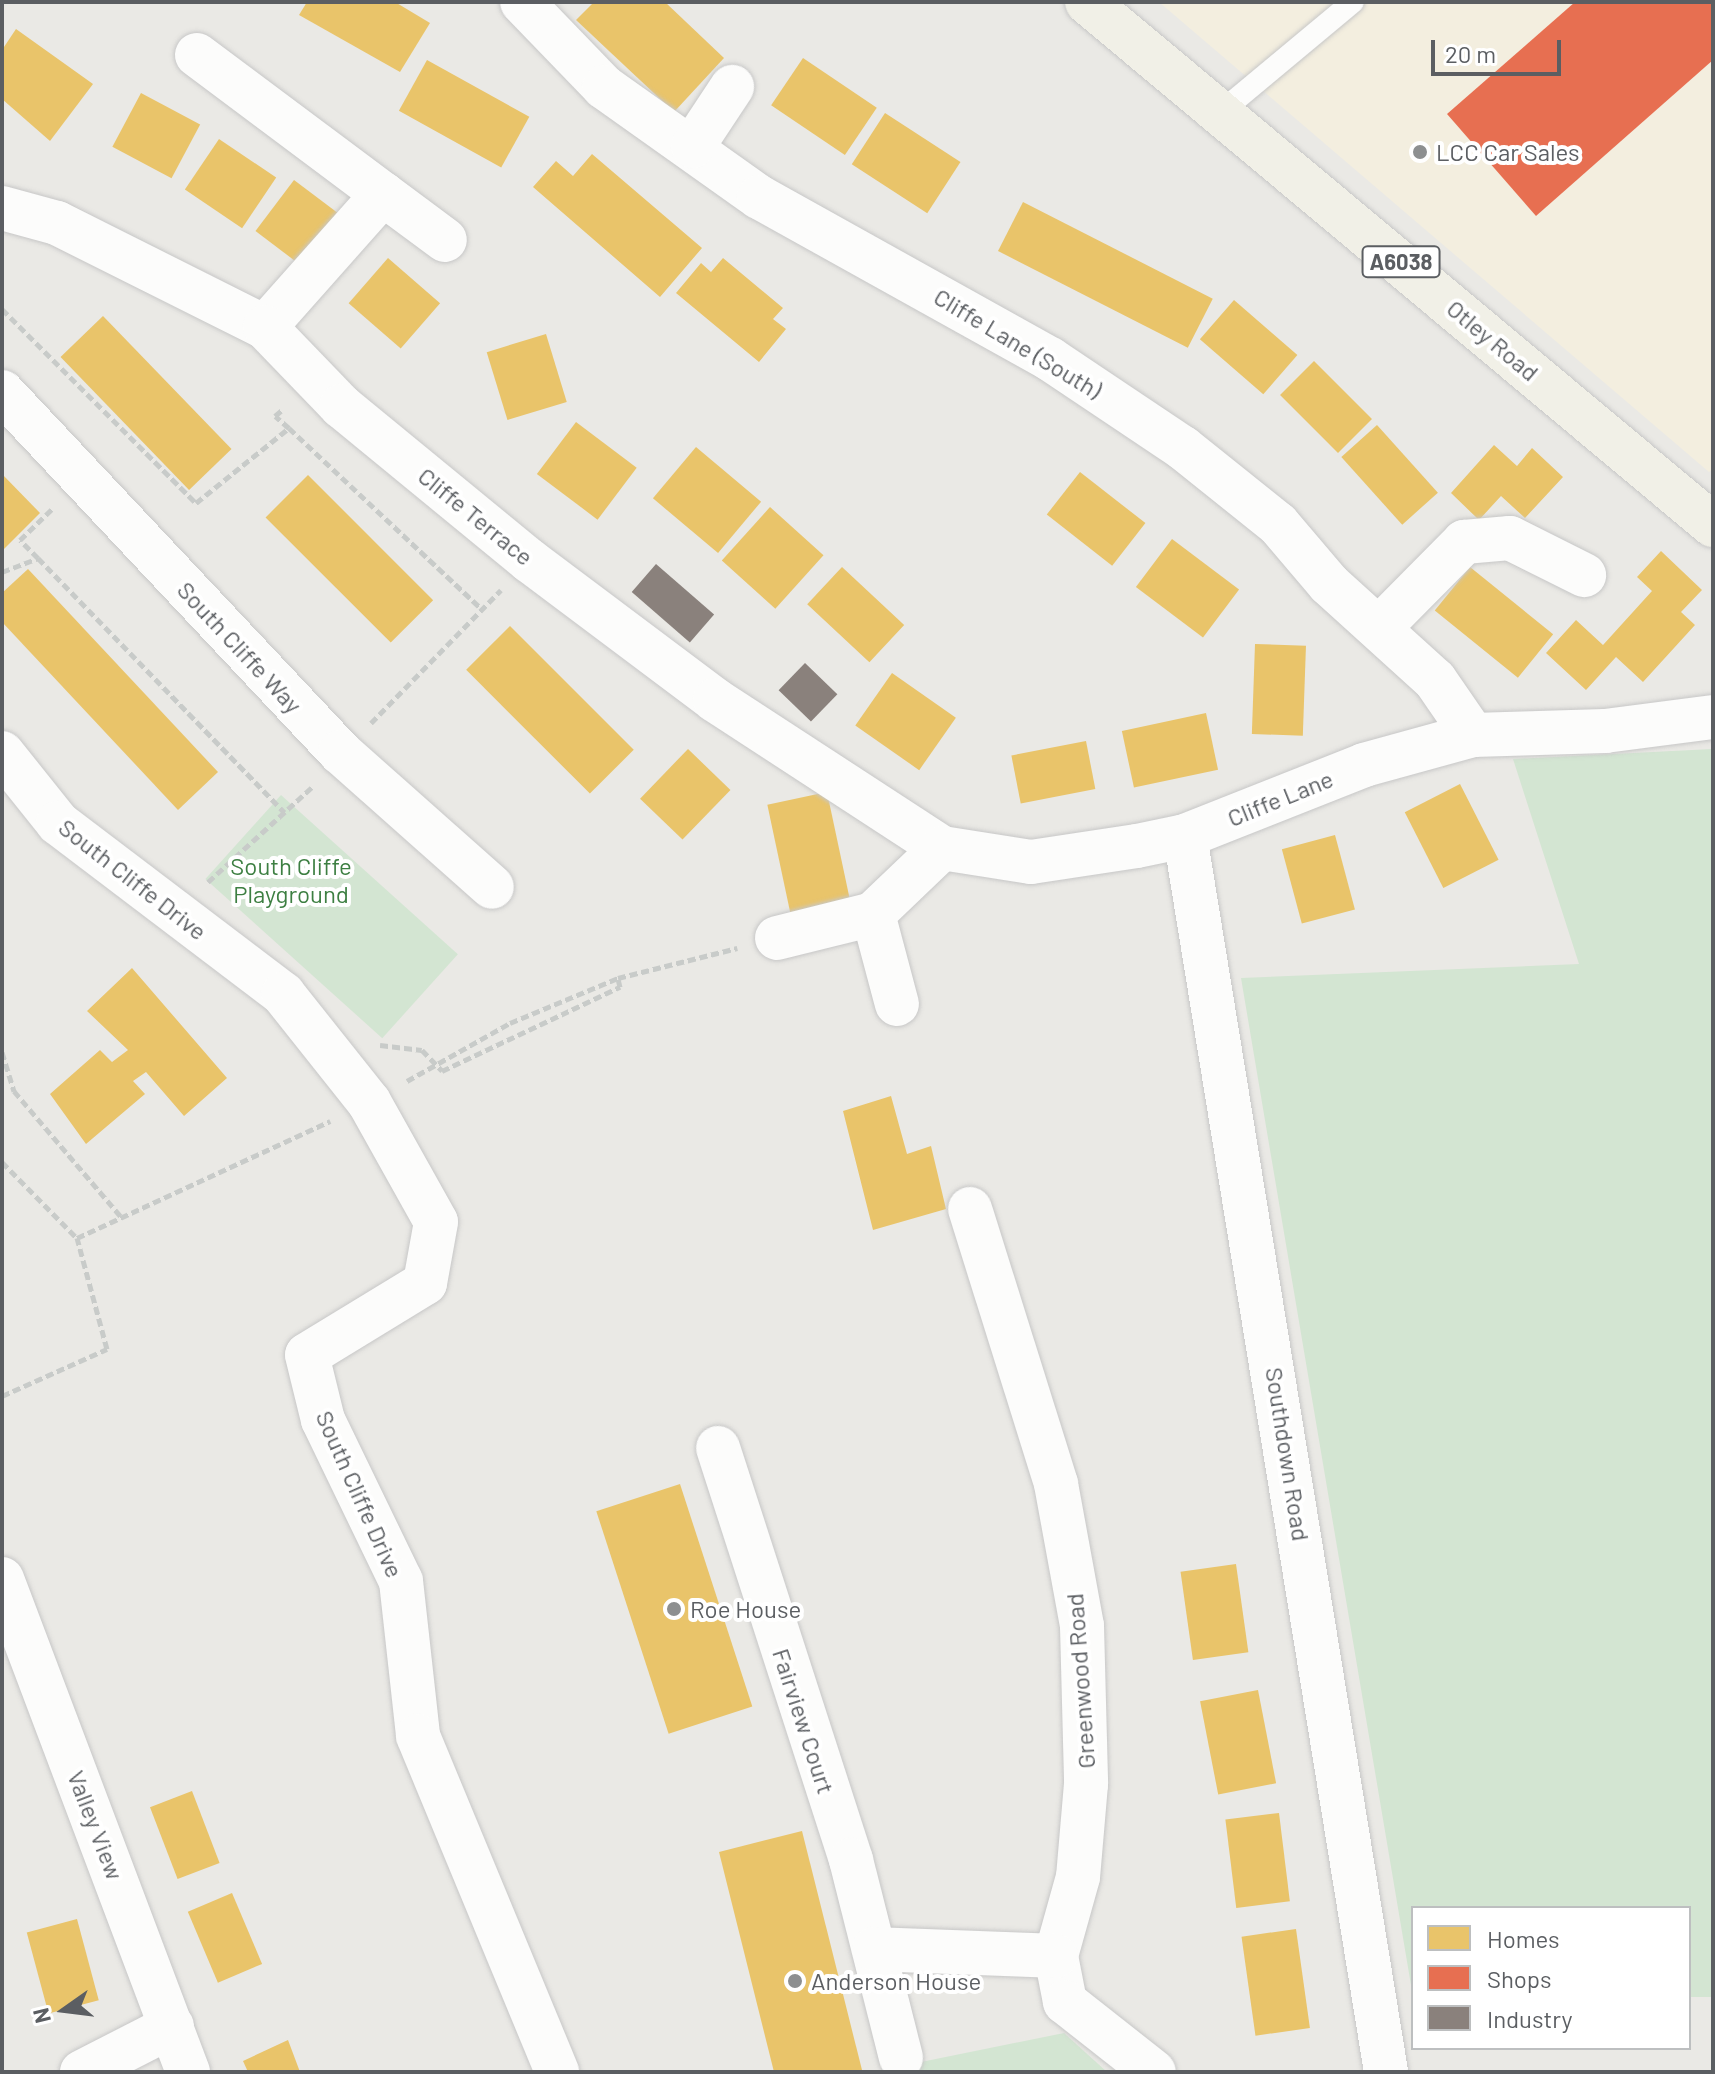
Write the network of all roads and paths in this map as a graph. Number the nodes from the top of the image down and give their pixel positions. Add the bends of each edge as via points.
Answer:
1 (522, 2) edge
2 (1087, 2) edge
3 (1353, 2) edge
4 (197, 55) dead end
5 (732, 87) dead end
6 (1222, 111) junction
7 (693, 146) junction
8 (383, 194) junction
9 (2, 208) edge
10 (445, 240) dead end
11 (2, 309) edge
12 (265, 327) junction
13 (317, 380) junction
14 (2, 392) edge
15 (289, 428) junction
16 (82, 478) junction
17 (1713, 525) edge
18 (38, 558) junction
19 (530, 561) junction
20 (2, 572) edge
21 (1584, 575) dead end
22 (483, 610) junction
23 (1380, 627) junction
24 (1713, 717) edge
25 (361, 733) dead end
26 (1473, 735) junction
27 (2, 753) edge
28 (320, 779) dead end
29 (284, 812) junction
30 (1185, 836) junction
31 (942, 848) junction
32 (207, 884) dead end
33 (492, 887) dead end
34 (873, 914) junction
35 (777, 938) joint
36 (618, 978) junction
37 (897, 1004) dead end
38 (2, 1052) edge
39 (337, 1056) junction
40 (436, 1064) junction
41 (369, 1102) junction
42 (4, 1162) edge
43 (970, 1209) dead end
44 (122, 1218) junction
45 (77, 1238) junction
46 (2, 1396) edge
47 (718, 1448) dead end
48 (2, 1579) edge
49 (874, 1949) junction
50 (1056, 1956) junction
51 (172, 2026) junction
52 (901, 2058) dead end
53 (82, 2072) edge
54 (188, 2072) edge
55 (557, 2072) edge
56 (1154, 2072) edge
57 (1386, 2072) edge

1 - 7 street, Cliffe Lane (South) via 604,87
2 - 6 main road, Otley Road / A6038
3 - 6 lane
4 - 8 street
5 - 7 street
6 - 17 main road, Otley Road / A6038
7 - 23 street, Cliffe Lane (South) via 759,197 1050,359 1183,448 1278,524 1329,584
8 - 10 street
8 - 12 street
9 - 12 street, Cliffe Terrace via 57,223
11 - 15 path via 196,503
12 - 13 street, Cliffe Terrace
13 - 15 path via 275,416
13 - 19 street, Cliffe Terrace
14 - 16 street, South Cliffe Way
15 - 22 path
16 - 18 path via 20,540
16 - 33 street, South Cliffe Way via 340,752
18 - 20 path
18 - 29 path
19 - 22 path
19 - 31 street, Cliffe Terrace via 715,700
21 - 23 street via 1510,538 1464,542
22 - 25 path
23 - 26 street, Cliffe Lane (South) via 1435,680
24 - 26 street, Cliffe Lane via 1605,731
26 - 30 street, Cliffe Lane via 1364,765
27 - 39 street, South Cliffe Drive via 58,823 283,994
28 - 29 path
29 - 32 path
30 - 31 street, Cliffe Lane via 1031,862
30 - 57 street, Southdown Road
31 - 34 street
34 - 35 street
34 - 37 street
35 - 36 path
36 - 40 path via 510,1023
36 - 40 path via 620,987 442,1071
38 - 44 path via 14,1091
39 - 40 path via 389,1042 422,1050
39 - 41 street, South Cliffe Drive
40 - 41 path
41 - 44 path
41 - 55 street, South Cliffe Drive via 436,1222 425,1283 365,1327 307,1355 323,1420 401,1581 418,1736
42 - 45 path
43 - 50 street, Greenwood Road via 1056,1484 1082,1626 1086,1784 1078,1877
44 - 45 path
45 - 46 path via 107,1349
47 - 49 street, Fairview Court
48 - 51 street, Valley View
49 - 50 street
49 - 52 street, Fairview Court
50 - 56 street, Greenwood Road via 1065,2002
51 - 53 street
51 - 54 street, Valley View

